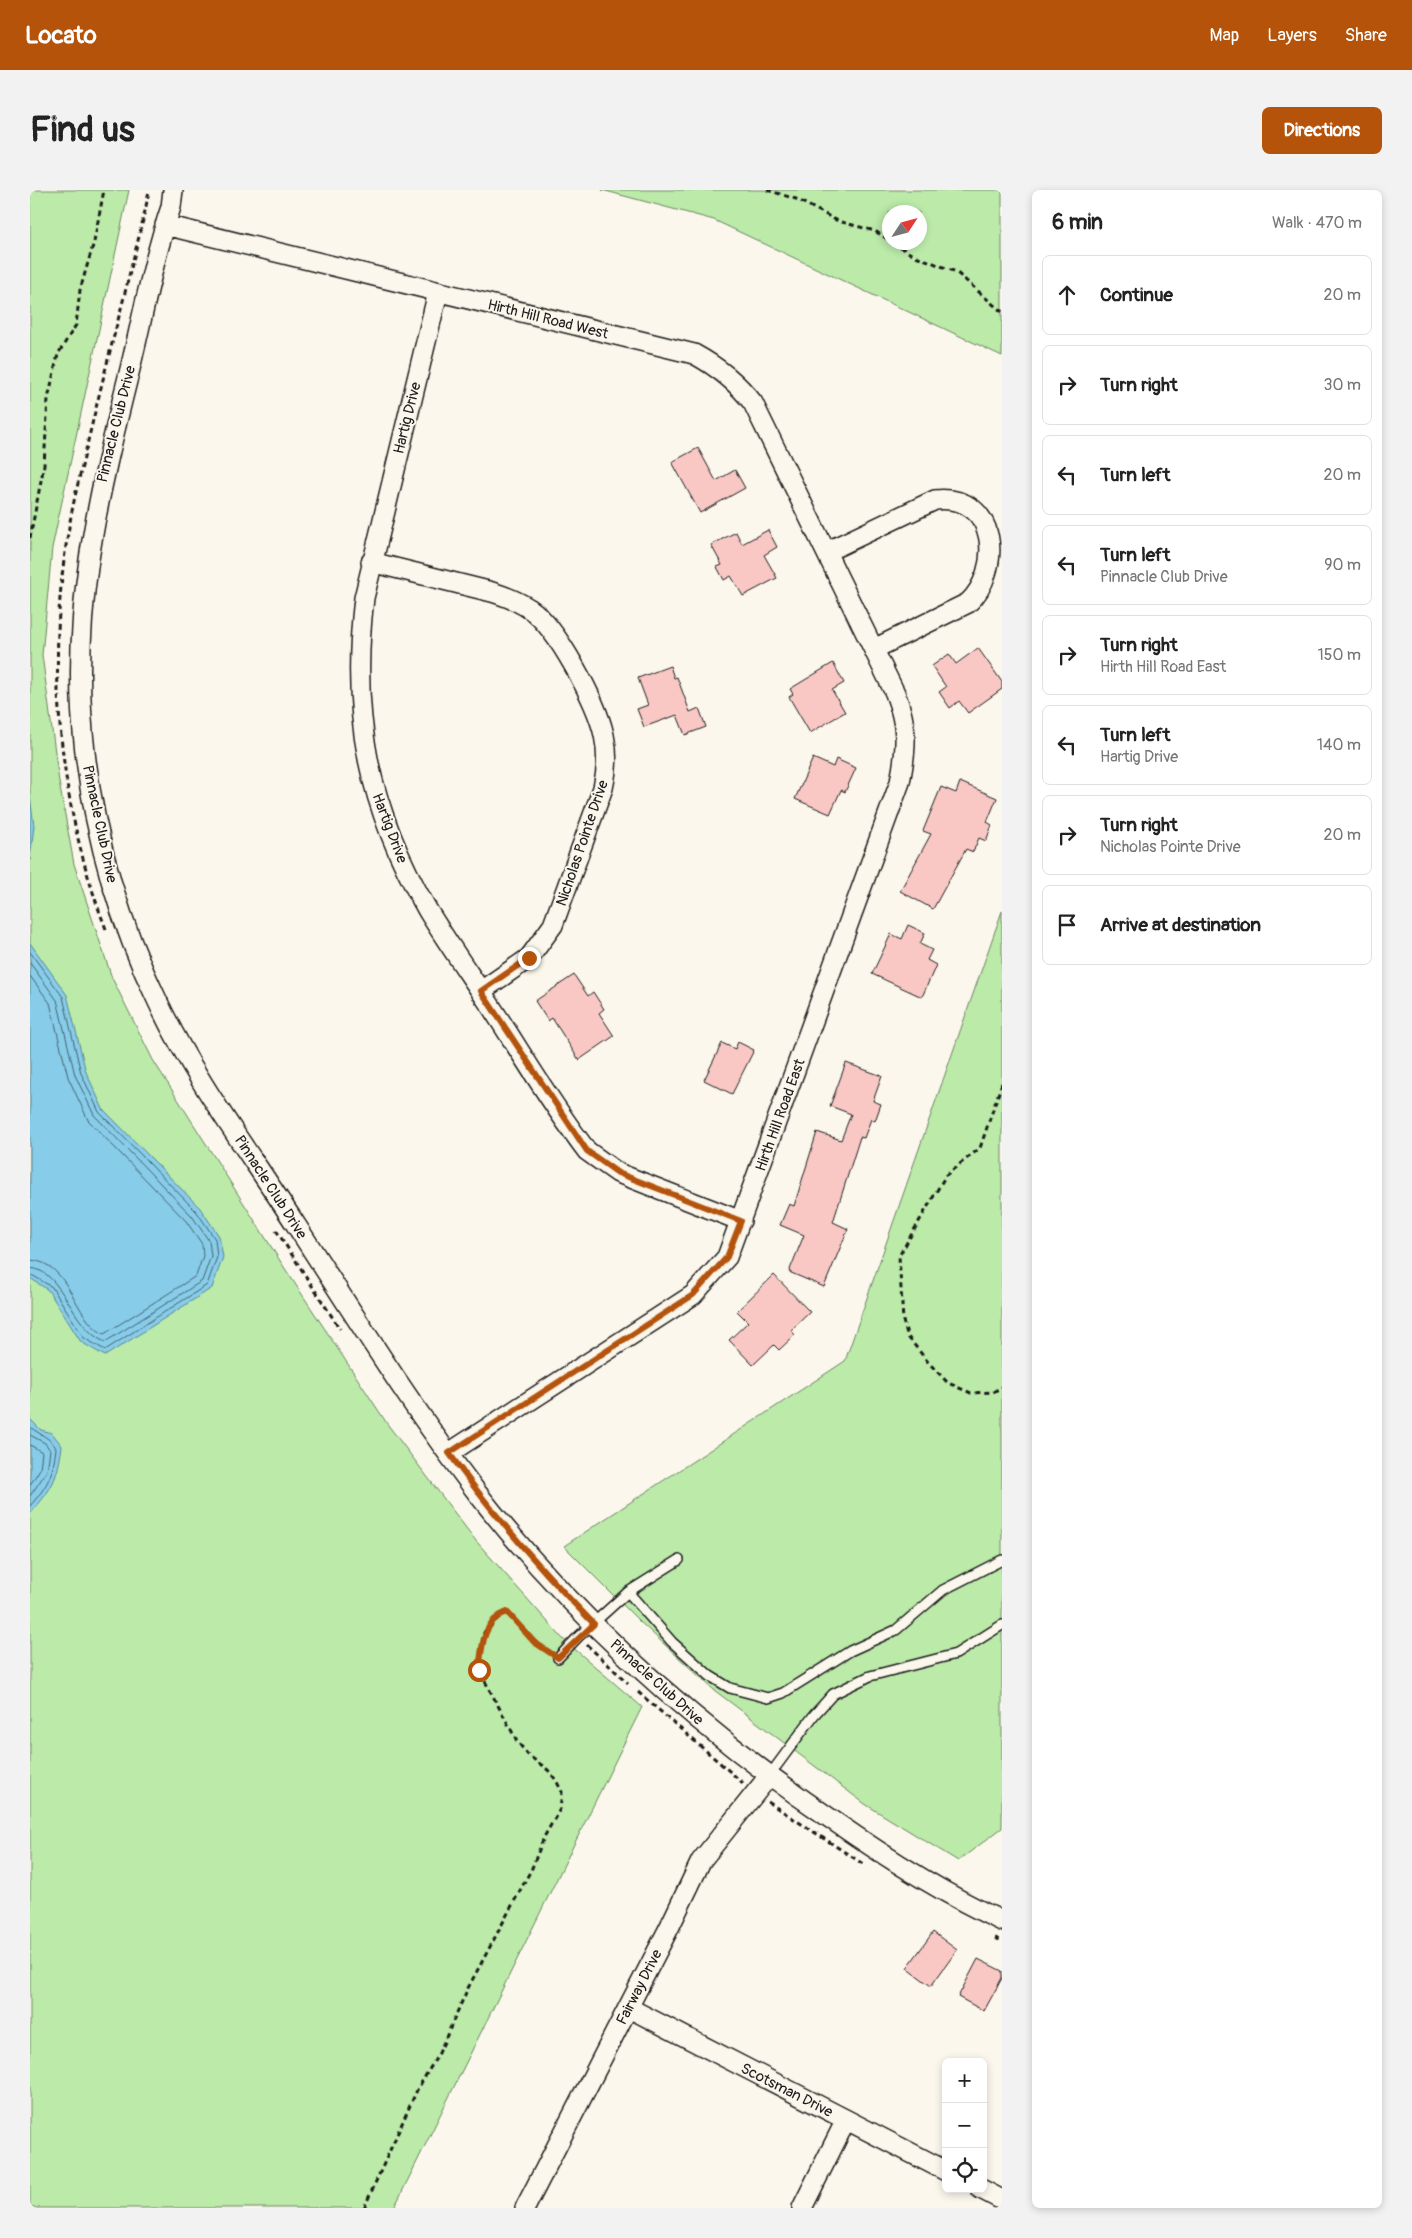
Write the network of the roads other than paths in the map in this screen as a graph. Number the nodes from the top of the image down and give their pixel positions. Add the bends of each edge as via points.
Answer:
1 (173, 190) edge
2 (165, 224) junction
3 (438, 292) junction
4 (829, 559) junction
5 (372, 562) junction
6 (874, 649) junction
7 (481, 991) junction
8 (741, 1221) junction
9 (449, 1453) junction
10 (679, 1560) dead end
11 (1002, 1560) edge
12 (628, 1592) junction
13 (594, 1624) junction
14 (1002, 1625) edge
15 (558, 1658) road end
16 (768, 1776) junction
17 (998, 1929) edge
18 (629, 2008) junction
19 (846, 2120) junction
20 (942, 2169) edge
21 (987, 2192) edge
22 (1002, 2200) edge
23 (526, 2208) edge
24 (802, 2208) edge

1 - 2 street, Pinnacle Club Drive
2 - 3 street, Hirth Hill Road West
2 - 9 street, Pinnacle Club Drive via 102,480 81,613 84,750 94,813 112,883 133,942 158,1003 192,1065 398,1383
3 - 4 street, Hirth Hill Road West via 694,354 717,367 740,386 753,403
3 - 5 street, Hartig Drive
4 - 6 street, Hirth Hill Road East
4 - 6 street via 935,500 954,500 971,505 995,530 1001,556 997,573 983,593
5 - 7 street, Hartig Drive via 360,627 358,679 364,742 376,796 406,871
5 - 7 street, Nicholas Pointe Drive via 506,596 530,609 564,646 604,734 606,774 603,788 553,925 529,958
6 - 8 street, Hirth Hill Road East via 895,693 906,728 900,782
7 - 8 street, Hartig Drive via 587,1151 618,1173
8 - 9 street, Hirth Hill Road East via 727,1257 693,1295
9 - 13 street, Pinnacle Club Drive via 480,1496
10 - 12 lane
11 - 12 lane via 944,1590 896,1630 850,1650 783,1693 768,1698 730,1688 710,1676 672,1642
12 - 13 lane
13 - 15 lane
13 - 16 street, Pinnacle Club Drive via 662,1689
14 - 16 lane via 956,1654 870,1676 833,1694
16 - 17 street, Pinnacle Club Drive
16 - 18 street, Fairway Drive via 701,1861
18 - 19 street, Scotsman Drive
18 - 23 street, Fairway Drive
19 - 20 street, Scotsman Drive
19 - 24 street
21 - 22 street

